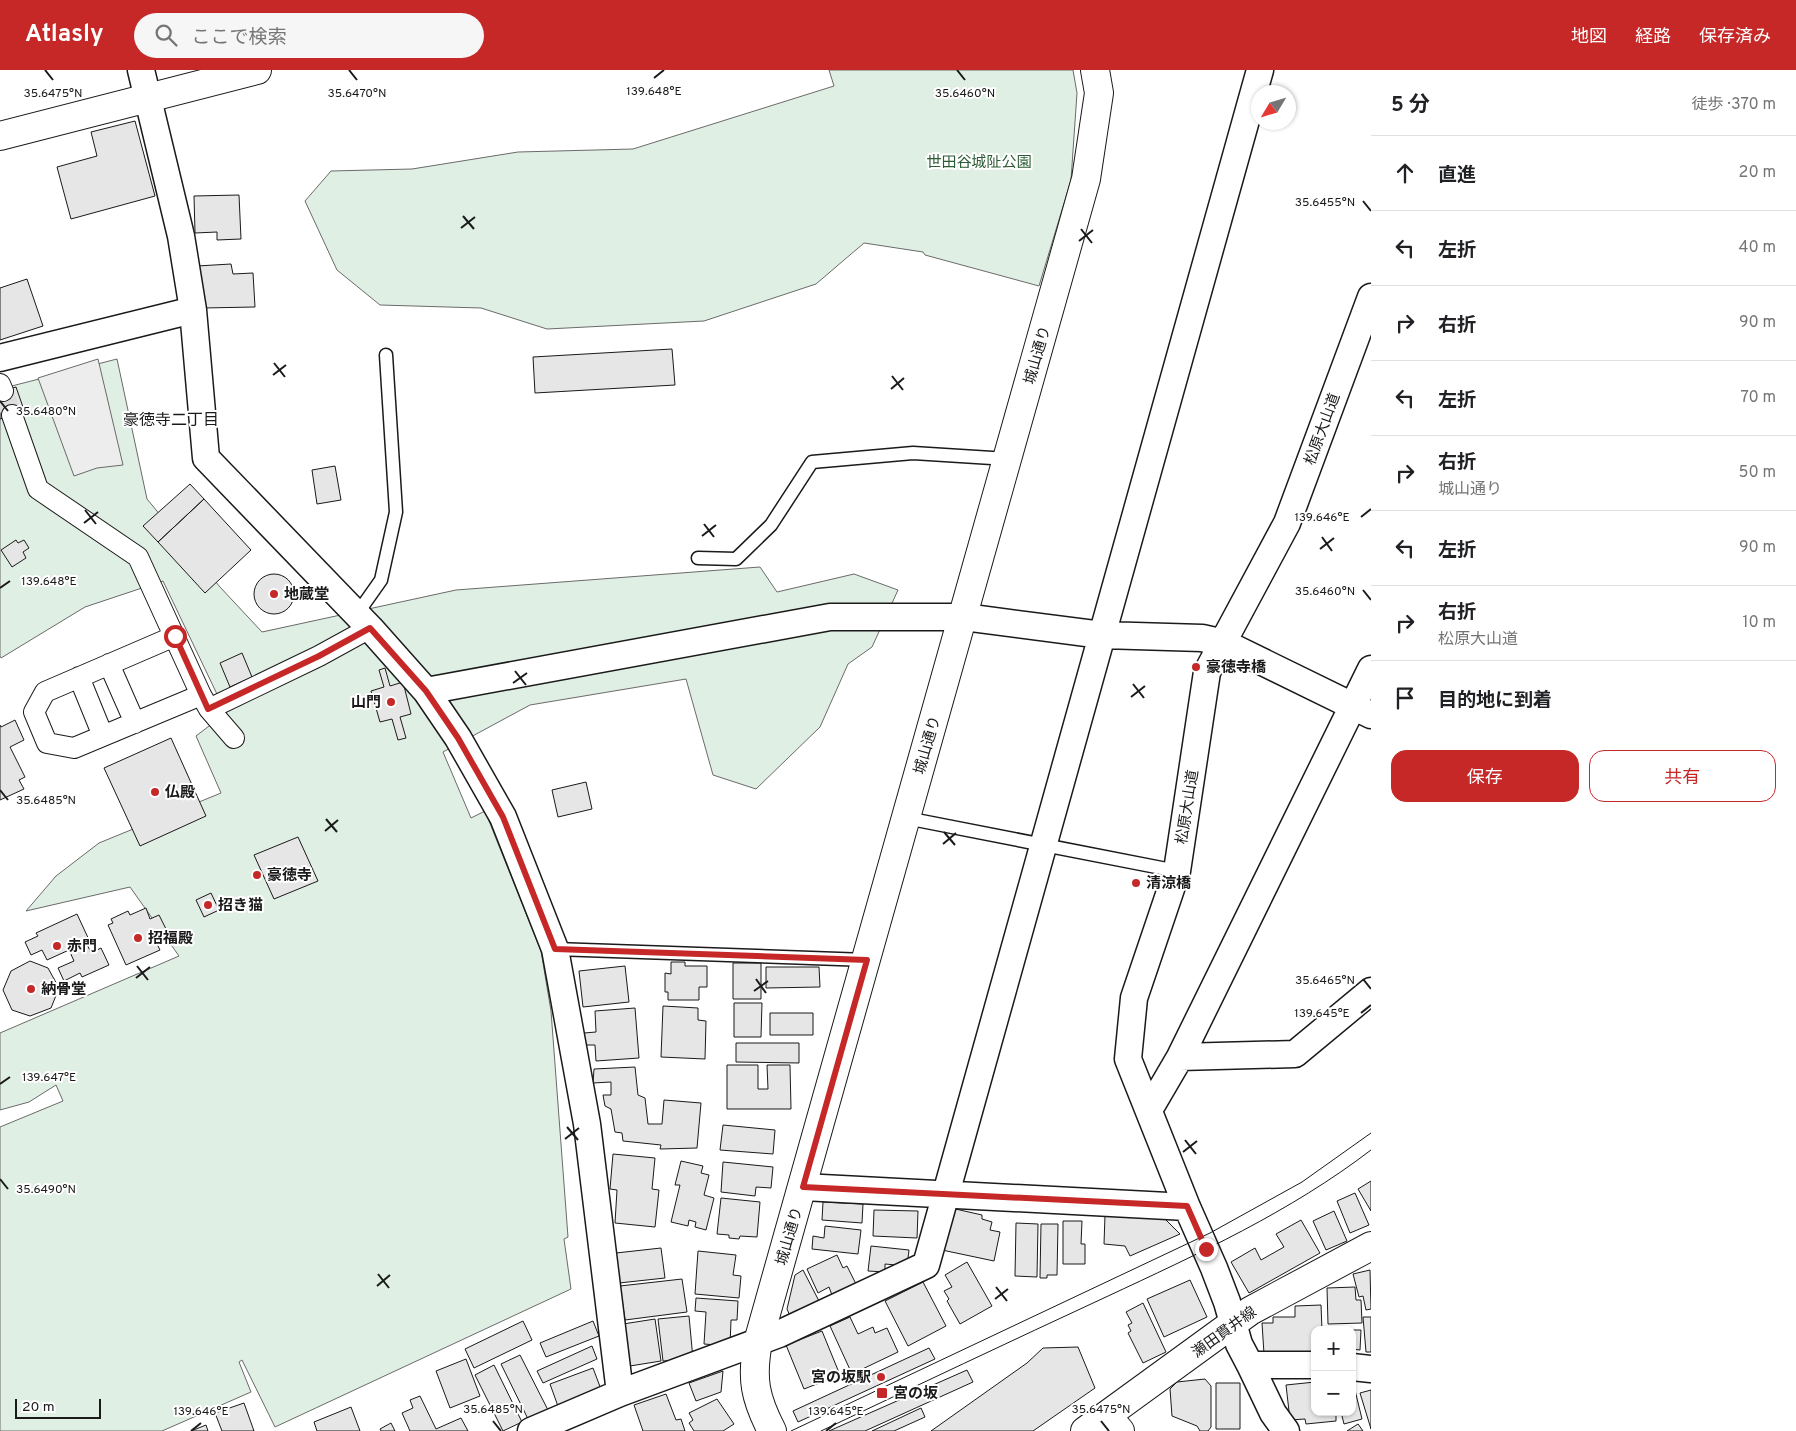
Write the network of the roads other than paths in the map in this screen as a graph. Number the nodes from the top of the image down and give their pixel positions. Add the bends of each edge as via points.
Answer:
1 (141, 70) edge
2 (257, 70) edge
3 (1096, 70) edge
4 (1260, 70) edge
5 (148, 98) junction
6 (0, 136) edge
7 (1371, 297) edge
8 (193, 310) junction
9 (386, 355) dead end
10 (0, 358) edge
11 (12, 414) tunnel mouth
12 (1008, 459) junction
13 (698, 558) dead end
14 (964, 617) junction
15 (363, 621) junction
16 (1102, 635) junction
17 (175, 636) junction
18 (1224, 643) junction
19 (110, 664) junction
20 (1371, 669) edge
21 (79, 677) junction
22 (426, 691) junction
23 (205, 702) junction
24 (1362, 710) edge
25 (134, 723) junction
26 (103, 736) junction
27 (234, 738) dead end
28 (906, 818) junction
29 (1044, 846) junction
30 (1177, 871) junction
31 (555, 949) junction
32 (867, 960) junction
33 (1371, 991) edge
34 (1180, 1057) junction
35 (1149, 1110) junction
36 (803, 1187) junction
37 (946, 1194) junction
38 (1187, 1206) junction
39 (1371, 1246) edge
40 (1234, 1324) junction
41 (758, 1342) junction
42 (1250, 1365) junction
43 (1311, 1365) edge
44 (1356, 1367) edge
45 (1371, 1369) edge
46 (620, 1393) junction
47 (1280, 1422) edge
48 (1113, 1423) edge
49 (769, 1424) edge
50 (531, 1431) edge
51 (1085, 1431) edge

1 - 5 street
2 - 5 street
3 - 12 street, 城山通り via 1099,93 1086,179
4 - 16 street
5 - 6 street
5 - 8 street via 181,236
7 - 18 street, 松原大山道 via 1287,523
8 - 10 street
8 - 15 street via 206,458
9 - 15 lane via 396,512 381,580
11 - 17 street via 38,489 138,557
12 - 13 lane via 913,452 812,462 771,525 736,559
12 - 14 street, 城山通り
14 - 16 street
14 - 22 street via 830,617
14 - 28 street, 城山通り
15 - 22 street
15 - 23 street via 319,656
16 - 18 street via 1202,638
16 - 29 street
17 - 19 street
17 - 23 street
18 - 24 street
18 - 30 street, 松原大山道 via 1207,672
19 - 21 street
19 - 25 street
20 - 24 street
21 - 26 street
21 - 26 street via 45,692 34,712 46,743 74,748
22 - 31 street via 458,738 503,817
23 - 25 street
23 - 27 street
24 - 34 street
25 - 26 street
28 - 29 lane
28 - 32 street, 城山通り
29 - 30 lane
29 - 37 street
30 - 35 street, 松原大山道 via 1134,998 1128,1059
31 - 32 lane
31 - 46 street via 587,1124
32 - 36 street, 城山通り
33 - 34 street via 1295,1054
34 - 35 street
35 - 38 street, 松原大山道
36 - 37 street
36 - 41 street, 城山通り
37 - 38 street
37 - 41 street via 926,1266
38 - 40 street, 松原大山道
39 - 40 street, 瀬田貫井線 via 1250,1311
40 - 42 street, 松原大山道 via 1239,1344
40 - 48 street, 瀬田貫井線
41 - 46 street
41 - 49 street, 城山通り via 753,1368 754,1384
42 - 43 street
42 - 47 street, 松原大山道
44 - 45 street
46 - 50 street
48 - 51 street, 瀬田貫井線

